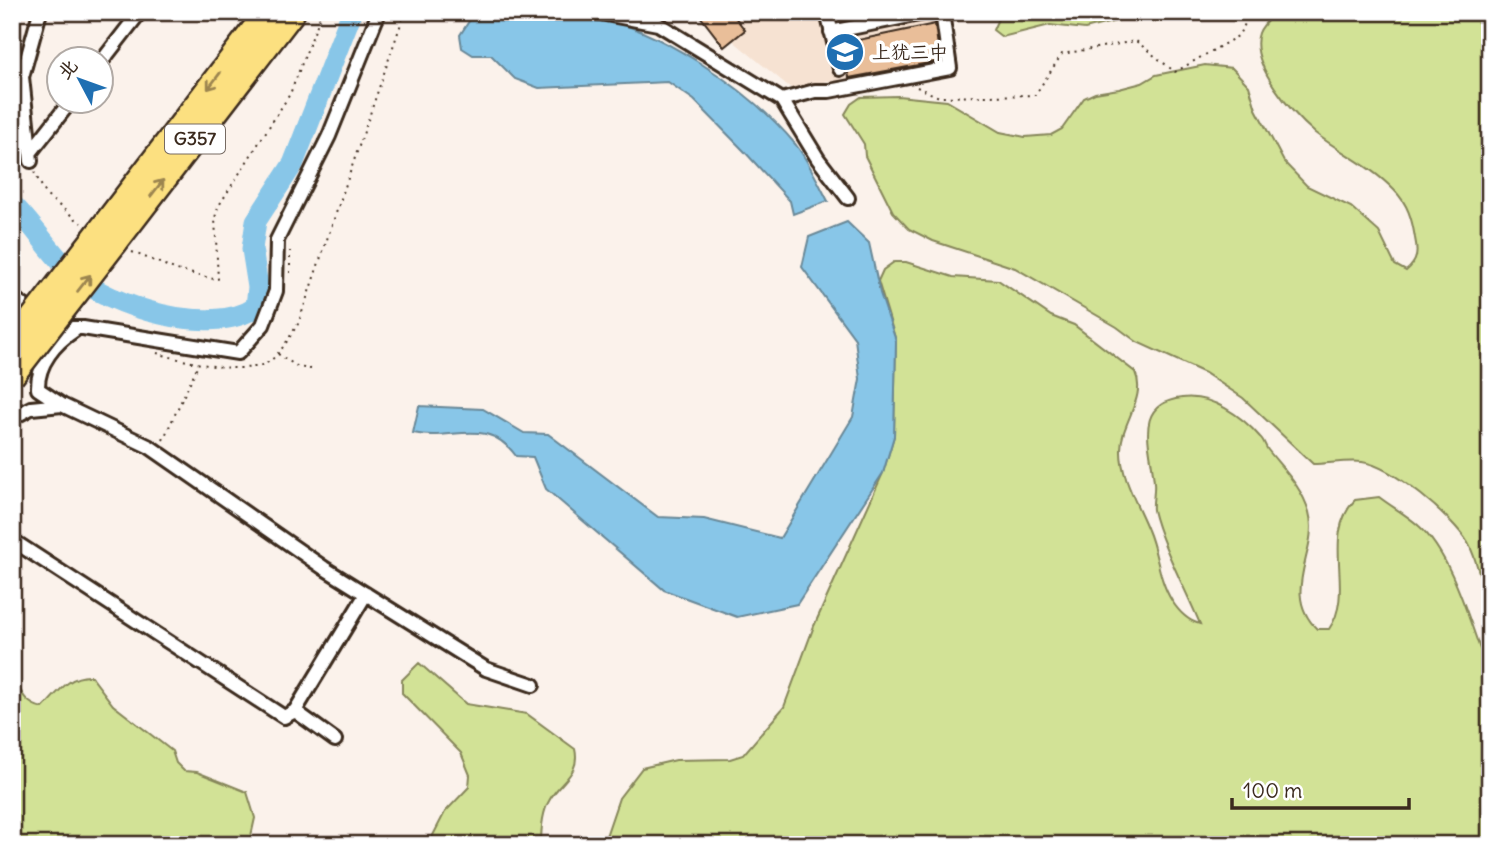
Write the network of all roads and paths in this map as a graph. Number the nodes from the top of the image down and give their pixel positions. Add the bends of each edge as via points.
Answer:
1 (40, 12) edge
2 (140, 12) edge
3 (293, 12) edge
4 (322, 12) edge
5 (379, 12) edge
6 (595, 12) edge
7 (827, 12) edge
8 (929, 12) edge
9 (942, 12) edge
10 (1252, 12) edge
11 (265, 25) edge
12 (831, 32) junction
13 (114, 46) edge
14 (840, 69) dead end
15 (897, 78) junction
16 (782, 100) junction
17 (60, 116) edge
18 (848, 198) dead end
19 (107, 237) junction
20 (218, 280) dead end
21 (12, 297) edge
22 (76, 329) junction
23 (12, 344) edge
24 (277, 353) dead end
25 (200, 363) dead end
26 (311, 369) dead end
27 (12, 376) edge
28 (62, 405) junction
29 (12, 418) edge
30 (158, 453) junction
31 (12, 540) edge
32 (366, 594) junction
33 (533, 685) dead end
34 (296, 711) junction
35 (335, 740) dead end

1 - 17 street via 22,77 30,157
2 - 13 street
3 - 11 highway, G357
4 - 20 path via 290,94 218,206
5 - 22 street via 329,136 277,240 276,291 263,325 238,354
6 - 16 street via 658,24
7 - 12 street
8 - 12 street
9 - 15 street via 950,68
10 - 15 path via 1238,36 1175,72 1136,41 1062,54 1035,95 939,97
11 - 19 highway, G357
12 - 14 street
15 - 16 street
16 - 18 street
19 - 23 highway, G357, bridge
27 -> 19 highway, G357, bridge
21 - 22 street via 55,328
22 - 28 street via 58,341 37,374 38,389
24 - 26 path via 299,368
25 - 30 path
28 - 29 street via 31,408
28 - 30 street
30 - 32 street
31 - 34 street via 284,717
32 - 33 street via 486,669
32 - 34 street
34 - 35 street

